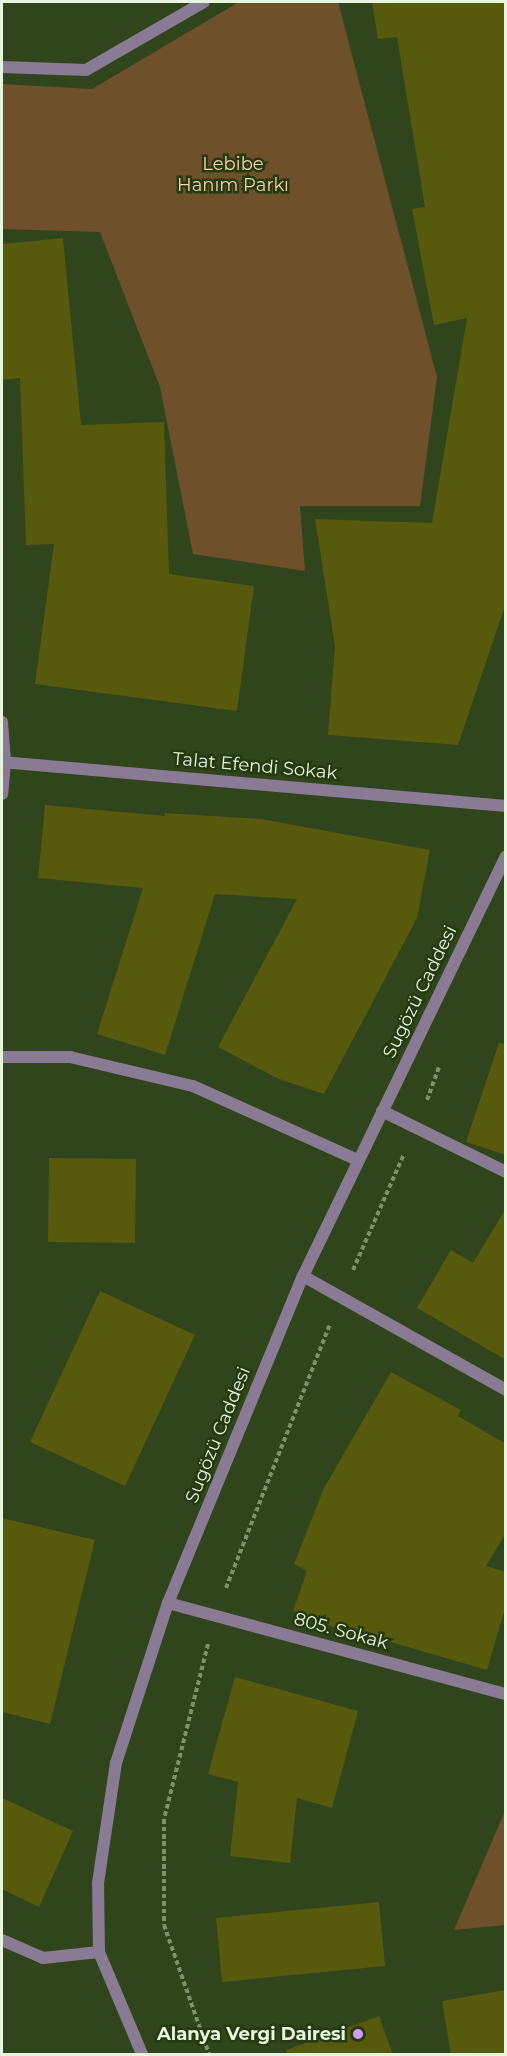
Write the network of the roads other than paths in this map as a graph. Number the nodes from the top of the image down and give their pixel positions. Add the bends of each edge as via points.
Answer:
1 (204, 2) edge
2 (2, 67) edge
3 (2, 722) edge
4 (3, 762) edge
5 (2, 794) edge
6 (506, 806) edge
7 (506, 857) edge
8 (2, 1058) edge
9 (382, 1111) junction
10 (358, 1160) junction
11 (506, 1172) edge
12 (303, 1276) junction
13 (506, 1390) edge
14 (168, 1603) junction
15 (506, 1694) edge
16 (2, 1940) edge
17 (99, 1952) junction
18 (142, 2055) edge

1 - 2 street via 86,70
3 - 4 street
4 - 5 street
4 - 6 street, Talat Efendi Sokak
7 - 9 street, Sugözü Caddesi
8 - 10 street via 70,1058 194,1086
9 - 10 street, Sugözü Caddesi
9 - 11 street
10 - 12 street, Sugözü Caddesi
12 - 13 street
12 - 14 street, Sugözü Caddesi
14 - 15 street, 805. Sokak
14 - 17 street, Sugözü Caddesi via 116,1763 98,1883
16 - 17 street via 43,1958
17 - 18 street, Sugözü Caddesi

